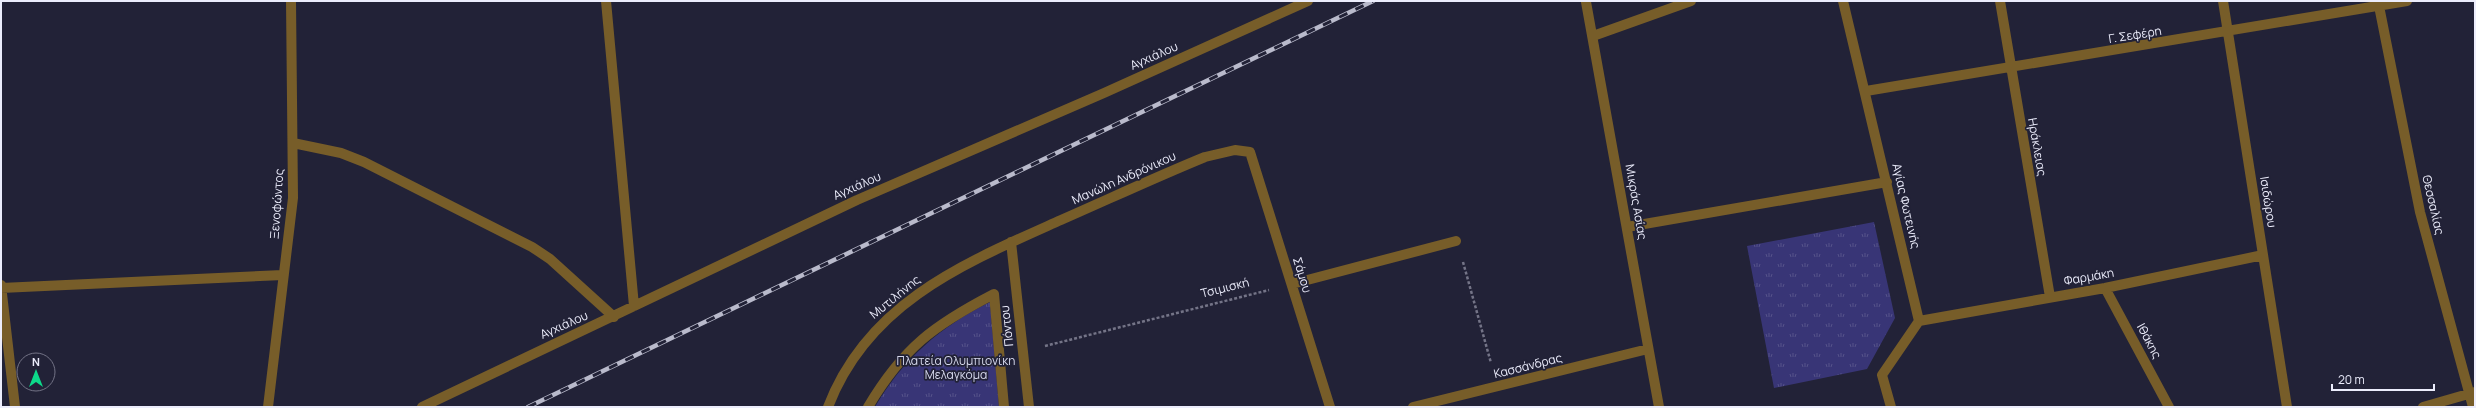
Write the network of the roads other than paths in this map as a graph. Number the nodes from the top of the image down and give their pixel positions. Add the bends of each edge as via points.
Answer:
1 (291, 1) edge
2 (606, 1) edge
3 (1308, 1) edge
4 (1691, 1) edge
5 (1843, 1) edge
6 (2000, 1) edge
7 (2223, 1) edge
8 (2407, 1) edge
9 (1586, 2) dead end
10 (2379, 6) junction
11 (2228, 32) junction
12 (1593, 36) junction
13 (2011, 68) junction
14 (1866, 92) junction
15 (294, 143) junction
16 (1250, 152) joint
17 (1887, 182) junction
18 (1627, 227) junction
19 (1456, 241) road end
20 (1011, 242) junction
21 (2263, 255) junction
22 (283, 275) junction
23 (1292, 284) junction
24 (1, 285) edge
25 (1, 288) edge
26 (2105, 288) junction
27 (2050, 297) junction
28 (634, 306) junction
29 (614, 317) junction
30 (1920, 321) junction
31 (1648, 349) junction
32 (2472, 392) edge
33 (15, 407) edge
34 (268, 407) edge
35 (422, 407) edge
36 (828, 407) edge
37 (868, 407) edge
38 (1004, 407) edge
39 (1029, 407) edge
40 (1330, 407) edge
41 (1414, 407) edge
42 (1659, 407) edge
43 (1891, 407) edge
44 (2169, 407) edge
45 (2287, 407) edge
46 (2423, 407) edge
47 (2473, 407) edge

1 - 15 street, Ξενοφώντος
2 - 28 street
3 - 28 street, Αγχιάλου via 1104,93 856,200
4 - 12 street
5 - 14 street, Αγίας Φωτεινής
6 - 13 street, Ηράκλειας
7 - 11 street, Ισιδώρου
8 - 10 street, Γ. Σεφέρη
9 - 12 street, Μικράς Ασίας
10 - 11 street, Γ. Σεφέρη
10 - 32 street, Θεσσαλίας via 2420,212
11 - 13 street, Γ. Σεφέρη
11 - 21 street, Ισιδώρου
12 - 18 street, Μικράς Ασίας
13 - 14 street, Γ. Σεφέρη
13 - 27 street, Ηράκλειας
14 - 17 street, Αγίας Φωτεινής
15 - 22 street, Ξενοφώντος via 293,198
15 - 29 street via 341,153 364,162 532,247 550,259
16 - 20 street, Μανώλη Ανδρόνικου via 1235,150 1205,157
16 - 23 street, Σάμου
17 - 18 street
17 - 30 street, Αγίας Φωτεινής
18 - 31 street, Μικράς Ασίας
19 - 23 street
20 - 36 street, Μυτιλήνης via 940,279 888,317 842,374
20 - 39 street, Πόντου
21 - 26 street, Φαρμάκη
21 - 45 street, Ισιδώρου
22 - 25 street
22 - 34 street, Ξενοφώντος
23 - 40 street, Σάμου
24 - 25 street
25 - 33 street
26 - 27 street, Φαρμάκη
26 - 44 street, Ιθάκης
27 - 30 street, Φαρμάκη
28 - 29 street, Αγχιάλου
29 - 35 street, Αγχιάλου via 487,374
30 - 43 street via 1882,375
31 - 41 street, Κασσάνδρας
31 - 42 street, Μικράς Ασίας
32 - 46 street
32 - 47 street, Θεσσαλίας
37 - 38 street via 892,369 915,343 952,317 994,294

